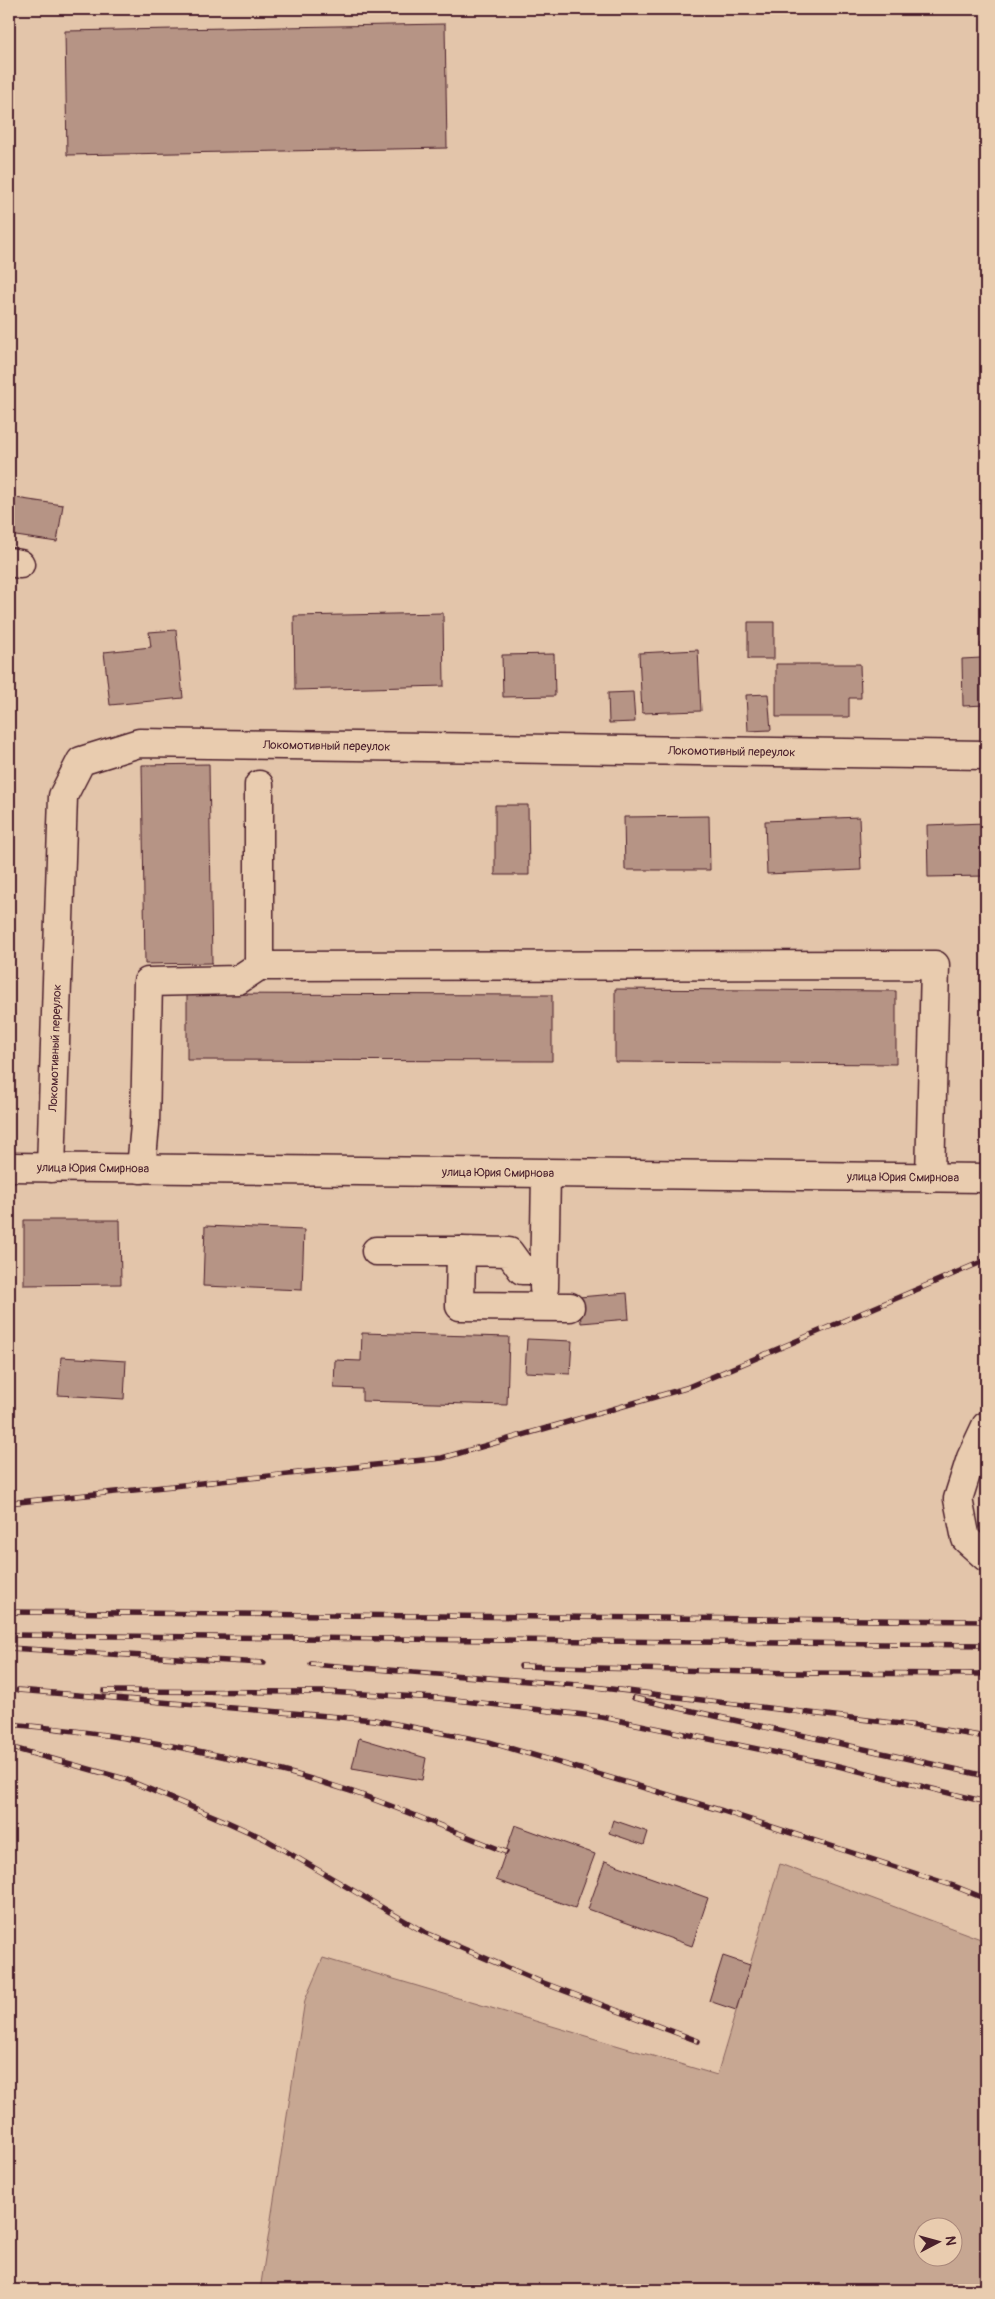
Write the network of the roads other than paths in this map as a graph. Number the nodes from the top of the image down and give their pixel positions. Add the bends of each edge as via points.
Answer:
1 (986, 755) edge
2 (260, 785) dead end
3 (259, 966) junction
4 (9, 1168) edge
5 (51, 1168) junction
6 (141, 1169) junction
7 (546, 1174) junction
8 (930, 1178) junction
9 (986, 1178) edge
10 (376, 1251) dead end
11 (461, 1251) junction
12 (544, 1270) junction
13 (543, 1305) junction
14 (570, 1307) dead end
15 (986, 1426) edge
16 (979, 1458) edge
17 (986, 1557) edge

1 - 5 main road, Локомотивный переулок via 139,743 81,761 62,796
2 - 3 main road
3 - 6 main road via 238,980 148,982
3 - 8 main road via 935,965
4 - 5 main road, улица Юрия Смирнова
5 - 6 main road, улица Юрия Смирнова
6 - 7 main road, улица Юрия Смирнова
7 - 8 main road, улица Юрия Смирнова
7 - 12 main road
8 - 9 main road, улица Юрия Смирнова
10 - 11 main road
11 - 12 main road via 510,1252 522,1270
11 - 13 main road via 460,1306
12 - 13 main road
13 - 14 main road
15 - 16 main road
16 - 17 main road via 958,1499 966,1539

